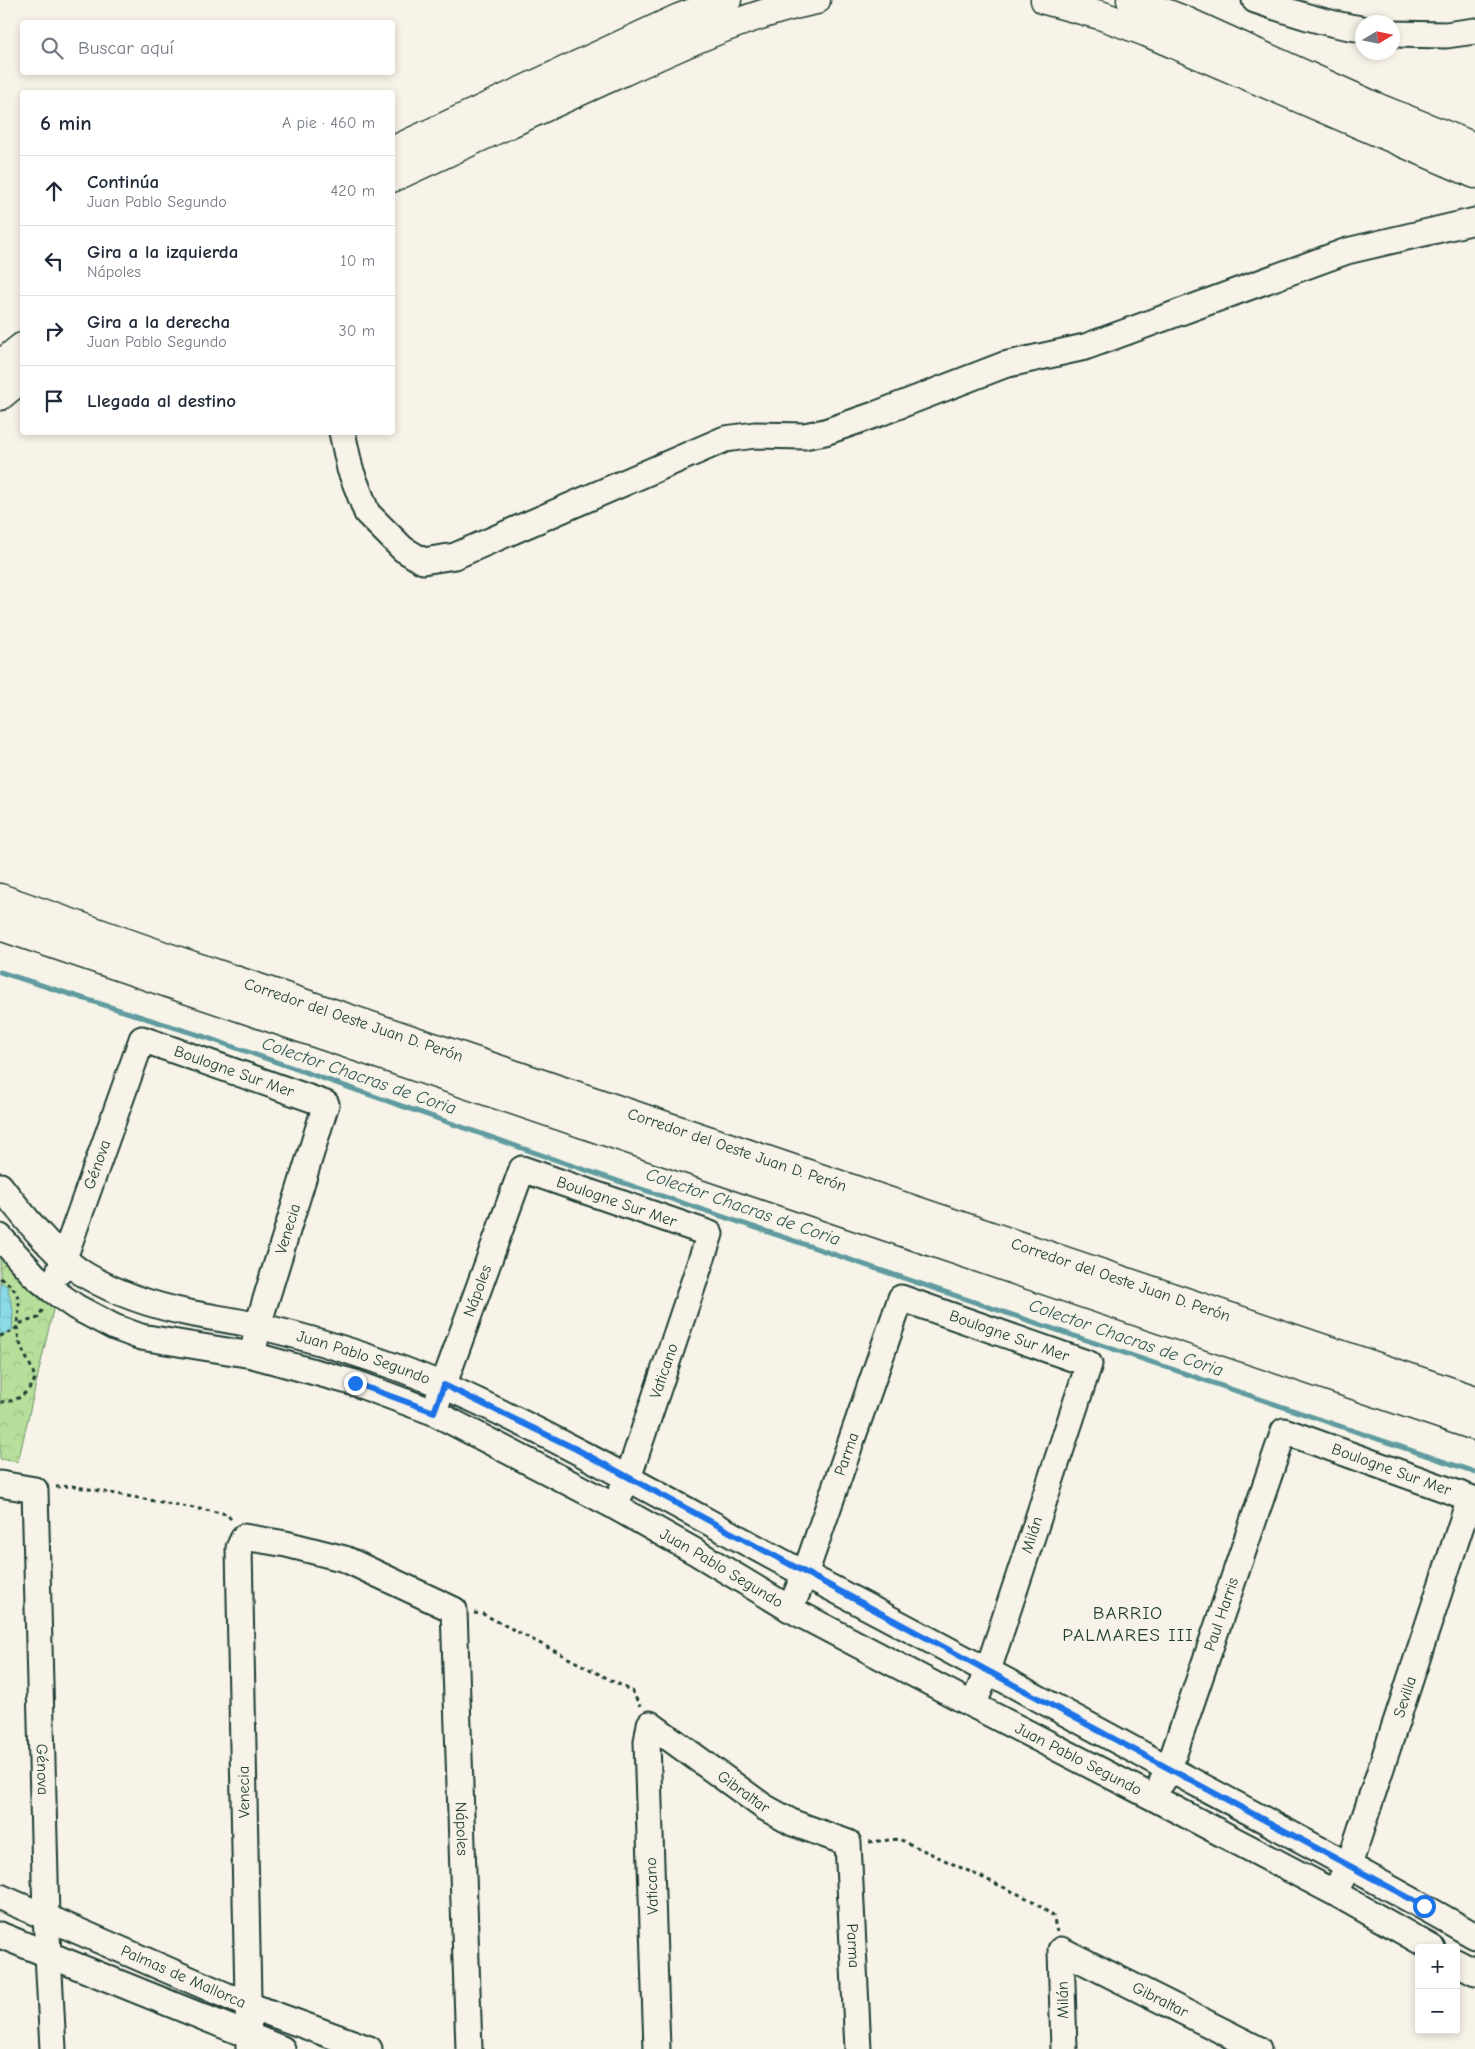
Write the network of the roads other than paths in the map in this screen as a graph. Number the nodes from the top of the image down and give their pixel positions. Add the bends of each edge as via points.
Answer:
1 (727, 0) edge
2 (816, 0) edge
3 (1045, 0) edge
4 (1131, 0) edge
5 (1255, 0) edge
6 (1355, 29) edge
7 (1475, 31) edge
8 (1400, 34) edge
9 (1475, 147) edge
10 (395, 150) edge
11 (1475, 174) edge
12 (395, 177) edge
13 (1475, 221) edge
14 (20, 349) edge
15 (0, 365) edge
16 (20, 380) edge
17 (0, 396) edge
18 (343, 435) edge
19 (0, 898) edge
20 (0, 926) edge
21 (142, 1039) joint
22 (326, 1104) joint
23 (522, 1169) joint
24 (0, 1186) edge
25 (710, 1234) joint
26 (0, 1237) edge
27 (64, 1258) junction
28 (52, 1290) junction
29 (901, 1298) joint
30 (258, 1325) junction
31 (252, 1355) junction
32 (1089, 1364) joint
33 (444, 1385) junction
34 (1475, 1400) edge
35 (434, 1412) junction
36 (1475, 1426) edge
37 (1284, 1431) joint
38 (628, 1478) junction
39 (0, 1484) edge
40 (1470, 1498) joint
41 (614, 1506) junction
42 (244, 1537) joint
43 (805, 1574) junction
44 (790, 1609) junction
45 (988, 1670) junction
46 (972, 1705) junction
47 (650, 1724) joint
48 (1169, 1768) junction
49 (1154, 1798) junction
50 (848, 1843) joint
51 (1349, 1865) junction
52 (1335, 1893) junction
53 (0, 1897) edge
54 (46, 1916) junction
55 (0, 1935) edge
56 (1475, 1936) edge
57 (1425, 1944) edge
58 (1061, 1950) joint
59 (48, 1954) junction
60 (1460, 1964) edge
61 (1475, 1972) edge
62 (248, 2005) junction
63 (249, 2042) edge
64 (53, 2049) edge
65 (282, 2049) edge
66 (369, 2049) edge
67 (469, 2049) edge
68 (657, 2049) edge
69 (858, 2049) edge
70 (1064, 2049) edge
71 (1258, 2049) edge

1 - 10 main road via 679,18
2 - 12 main road via 724,27
3 - 11 main road via 1146,32
4 - 9 main road
5 - 6 street
7 - 8 street via 1446,35
13 - 18 street via 1346,251 1085,347 1004,365 825,432 804,436 754,435 725,439 455,556 423,561 402,549 367,513 350,469
14 - 15 main road
16 - 17 main road
19 - 34 main road, Corredor del Oeste Juan D. Perón
20 - 36 main road, Corredor del Oeste Juan D. Perón
21 - 22 street, Boulogne Sur Mer
21 - 27 street, Génova
22 - 30 street, Venecia
23 - 25 street, Boulogne Sur Mer
23 - 33 street, Nápoles
24 - 27 street, Juan Pablo Segundo via 23,1216
25 - 38 street, Vaticano
26 - 28 street, Juan Pablo Segundo
27 - 28 street, Génova
27 - 30 street, Juan Pablo Segundo via 85,1275 147,1303
28 - 31 street, Juan Pablo Segundo via 76,1307 141,1338
29 - 32 street, Boulogne Sur Mer
29 - 43 street, Parma
30 - 31 street, Venecia
30 - 33 street, Juan Pablo Segundo via 364,1354
31 - 35 street, Juan Pablo Segundo via 355,1383
32 - 45 street, Milán
33 - 35 street, Nápoles
33 - 38 street, Juan Pablo Segundo
35 - 41 street, Juan Pablo Segundo
37 - 40 street, Boulogne Sur Mer
37 - 48 street, Paul Harris
38 - 41 street, Vaticano
38 - 43 street, Juan Pablo Segundo
39 - 54 street, Génova via 35,1490
40 - 51 street, Sevilla
41 - 44 street, Juan Pablo Segundo
42 - 62 street, Venecia via 239,1548
42 - 67 street, Nápoles via 345,1559 454,1610
43 - 44 street, Parma
43 - 45 street, Juan Pablo Segundo
44 - 46 street, Juan Pablo Segundo
45 - 46 street, Milán
45 - 48 street, Juan Pablo Segundo
46 - 49 street, Juan Pablo Segundo
47 - 50 street, Gibraltar via 764,1807 793,1823
47 - 68 street, Vaticano via 647,1742
48 - 49 street, Paul Harris
48 - 51 street, Juan Pablo Segundo
49 - 52 street, Juan Pablo Segundo
50 - 69 street, Parma
51 - 52 street, Sevilla
51 - 56 street, Juan Pablo Segundo
52 - 57 street, Juan Pablo Segundo
53 - 54 street, Palmas de Mallorca
54 - 59 street, Génova
54 - 62 street, Palmas de Mallorca
55 - 59 street, Palmas de Mallorca
58 - 70 street, Milán
58 - 71 street, Gibraltar
59 - 63 street, Palmas de Mallorca
59 - 64 street, Génova
60 - 61 street
62 - 63 street, Venecia
62 - 66 street, Palmas de Mallorca
63 - 65 street, Palmas de Mallorca

